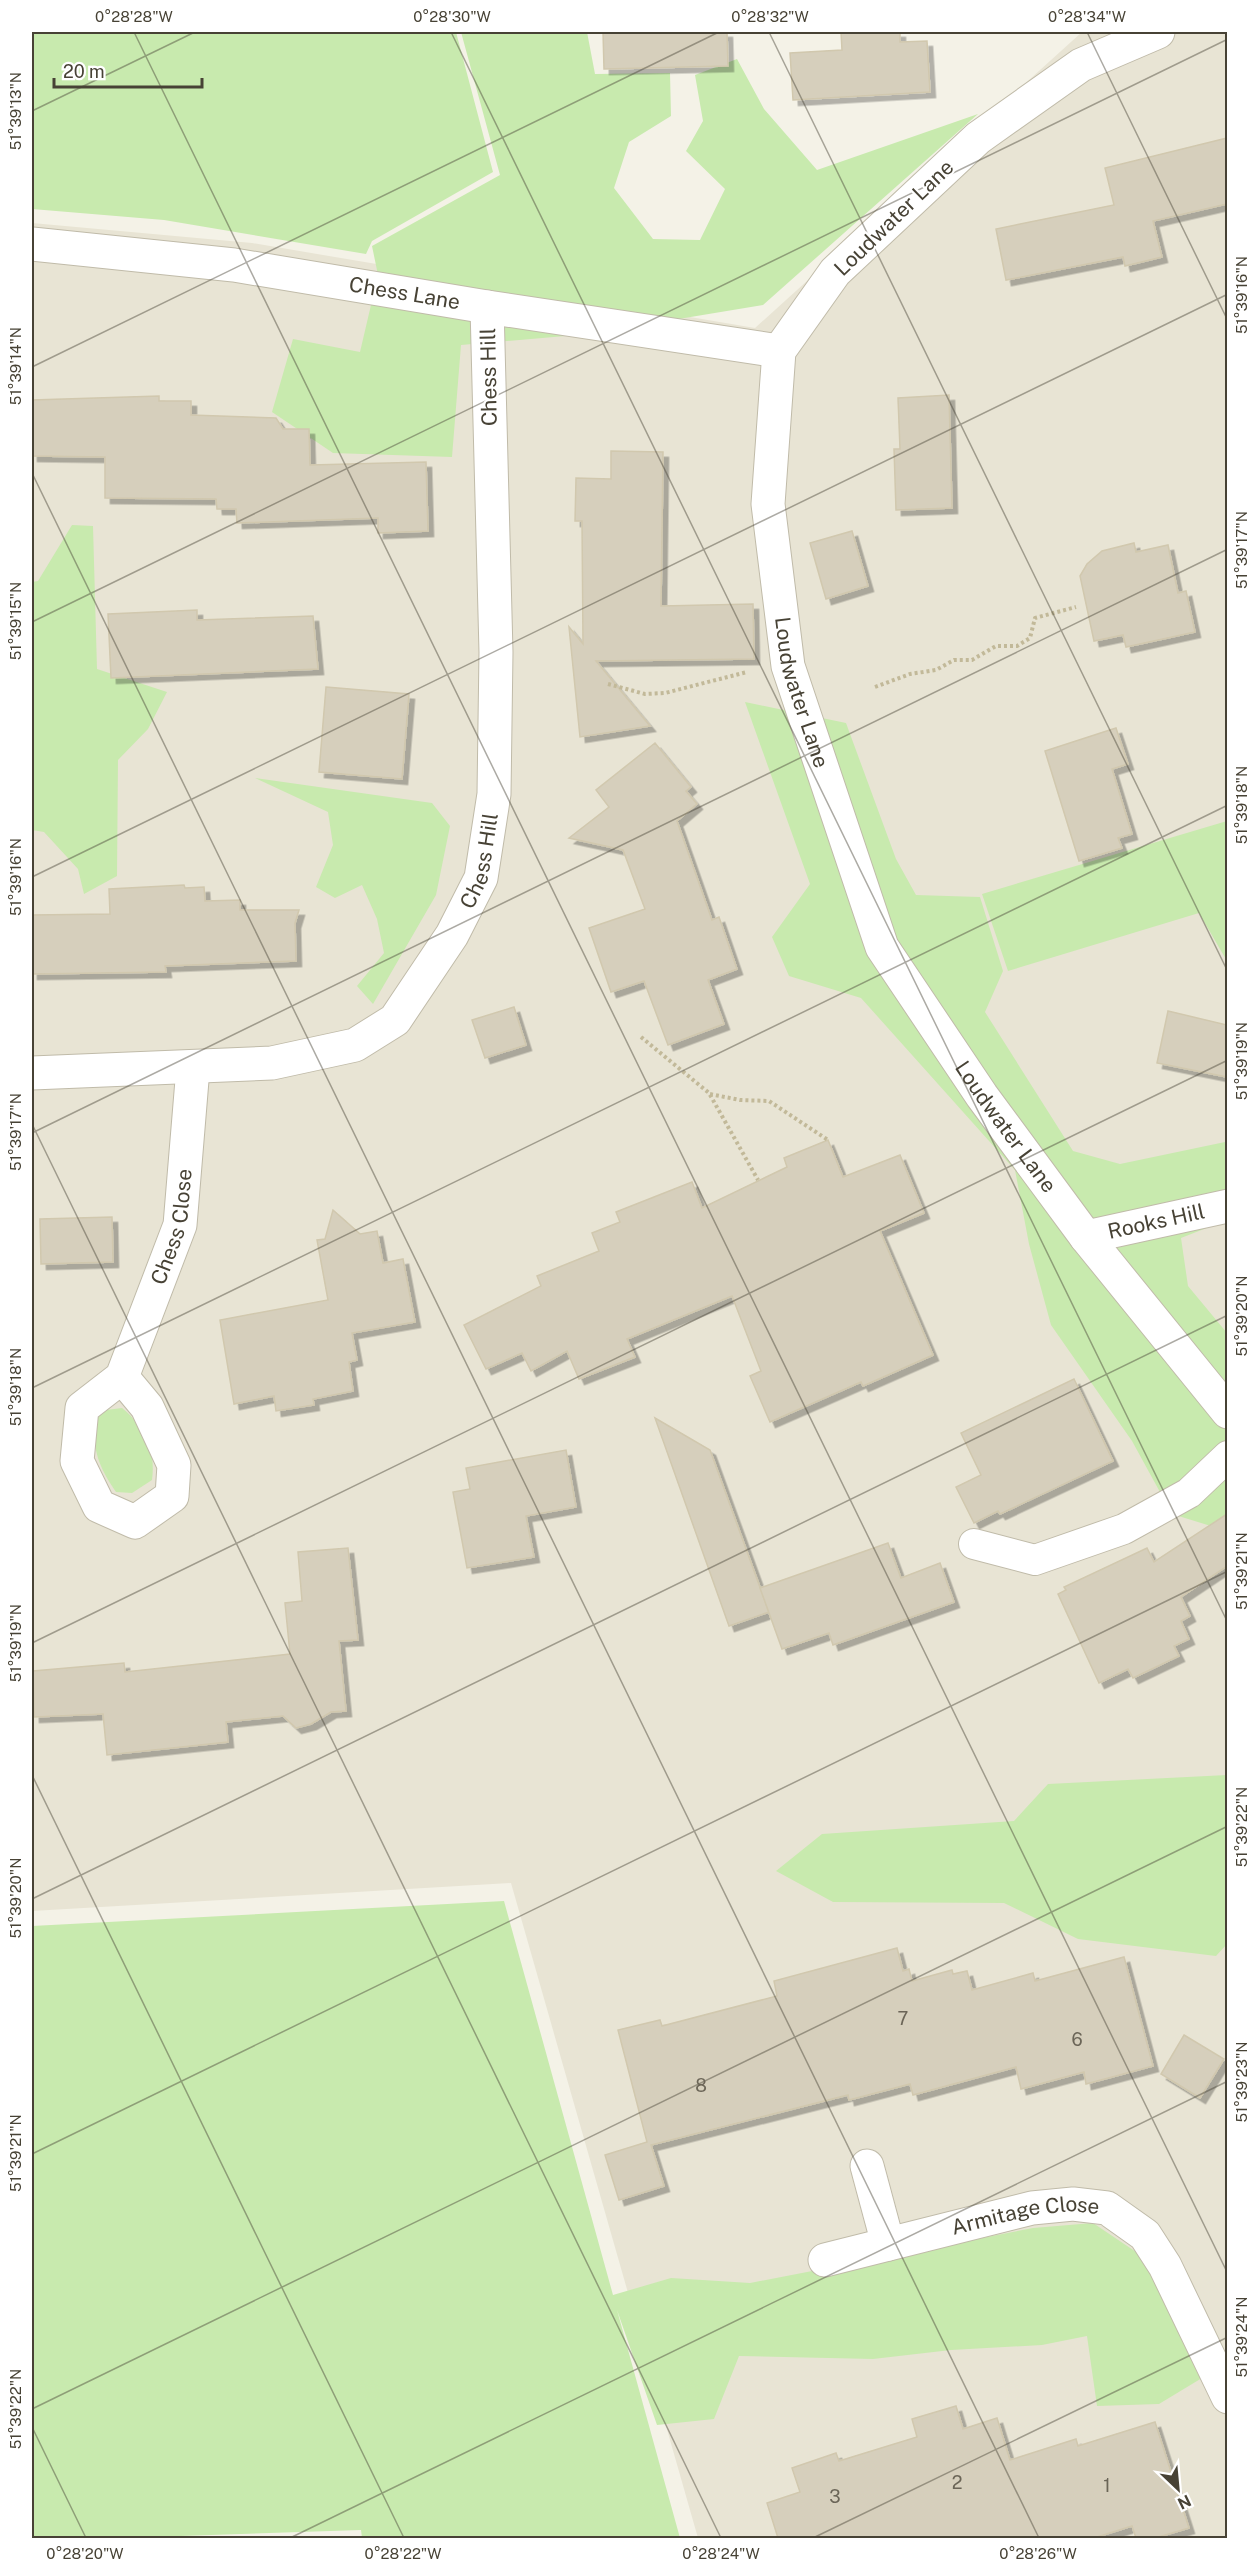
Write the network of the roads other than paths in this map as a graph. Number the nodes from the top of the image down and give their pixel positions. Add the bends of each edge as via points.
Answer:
1 (1158, 32) edge
2 (32, 244) edge
3 (487, 307) junction
4 (779, 351) junction
5 (193, 1068) junction
6 (32, 1073) edge
7 (1227, 1206) edge
8 (1086, 1237) junction
9 (122, 1377) dead end
10 (1227, 1412) edge
11 (1227, 1456) edge
12 (974, 1544) dead end
13 (867, 2166) dead end
14 (888, 2244) junction
15 (825, 2260) dead end
16 (1227, 2397) edge

1 - 4 street, Loudwater Lane via 1081,65 978,138 836,272
2 - 3 street, Chess Lane via 234,265
3 - 4 street, Chess Lane
3 - 5 street, Chess Hill via 496,652 494,794 481,878 452,935 395,1020 355,1045 272,1063
4 - 8 street, Loudwater Lane via 768,504 788,666 882,947 982,1095
5 - 6 street, Chess Hill
5 - 9 street, Chess Close via 180,1226
7 - 8 street, Rooks Hill
8 - 10 street, Loudwater Lane
11 - 12 lane via 1189,1492 1124,1529 1035,1560
13 - 14 street
14 - 15 street, Armitage Close
14 - 16 street, Armitage Close via 1032,2208 1073,2204 1107,2208 1145,2235 1165,2266

